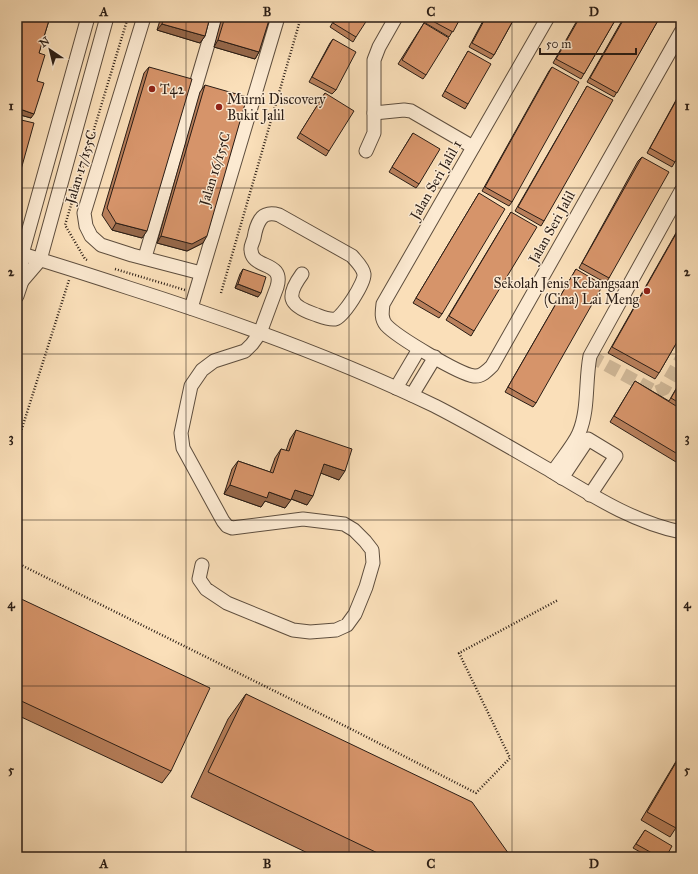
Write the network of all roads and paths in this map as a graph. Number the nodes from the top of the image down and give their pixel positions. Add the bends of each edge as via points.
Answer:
1 (88, 17) edge
2 (107, 17) edge
3 (144, 17) edge
4 (216, 17) edge
5 (278, 17) edge
6 (301, 17) edge
7 (396, 17) edge
8 (548, 17) edge
9 (681, 32) edge
10 (374, 113) junction
11 (473, 147) junction
12 (366, 151) dead end
13 (681, 191) edge
14 (22, 254) junction
15 (145, 257) junction
16 (40, 260) junction
17 (72, 270) junction
18 (201, 272) junction
19 (302, 274) dead end
20 (22, 280) junction
21 (221, 293) dead end
22 (17, 296) edge
23 (191, 308) junction
24 (260, 333) junction
25 (419, 349) junction
26 (435, 357) junction
27 (396, 388) junction
28 (412, 395) junction
29 (17, 444) edge
30 (557, 475) junction
31 (590, 495) junction
32 (681, 532) edge
33 (17, 563) edge
34 (202, 565) dead end
35 (558, 600) dead end

1 - 14 street
2 - 16 street
3 - 15 street, Jalan 17/155C via 84,213 91,236 101,245
4 - 15 street
5 - 18 street, Jalan 16/155C
6 - 21 path
7 - 10 street via 374,60
8 - 11 street, Jalan Seri Jalil 1
9 - 26 street, Jalan Seri Jalil via 492,366 479,376 474,376 465,374
10 - 11 street via 411,111
10 - 12 street via 374,133
11 - 25 street, Jalan Seri Jalil 1 via 383,304 385,324
13 - 30 street via 590,356 584,416 578,434
14 - 16 street
14 - 20 street
15 - 18 street, Jalan 17/155C
16 - 17 street
16 - 20 street
17 - 23 street
17 - 29 path
18 - 23 street, Jalan 16/155C
19 - 24 street via 292,291 294,303 298,308 334,319 344,312 363,282 364,274 352,256 279,215 272,213 261,218 250,250 256,260 278,274 279,280
20 - 22 street
23 - 24 street
24 - 27 street
24 - 34 street via 245,350 214,361 202,370 190,386 181,433 182,448 227,526 232,528 303,519 344,524 366,541 372,550 373,562 366,587 347,625 336,630 310,632 293,630 227,603 206,589 199,579
25 - 26 street, Jalan Seri Jalil
25 - 27 street
26 - 28 street
27 - 28 street
28 - 30 street
30 - 31 street
30 - 31 street via 588,439 616,456
31 - 32 street via 660,527
33 - 35 path via 476,793 510,758 459,653

